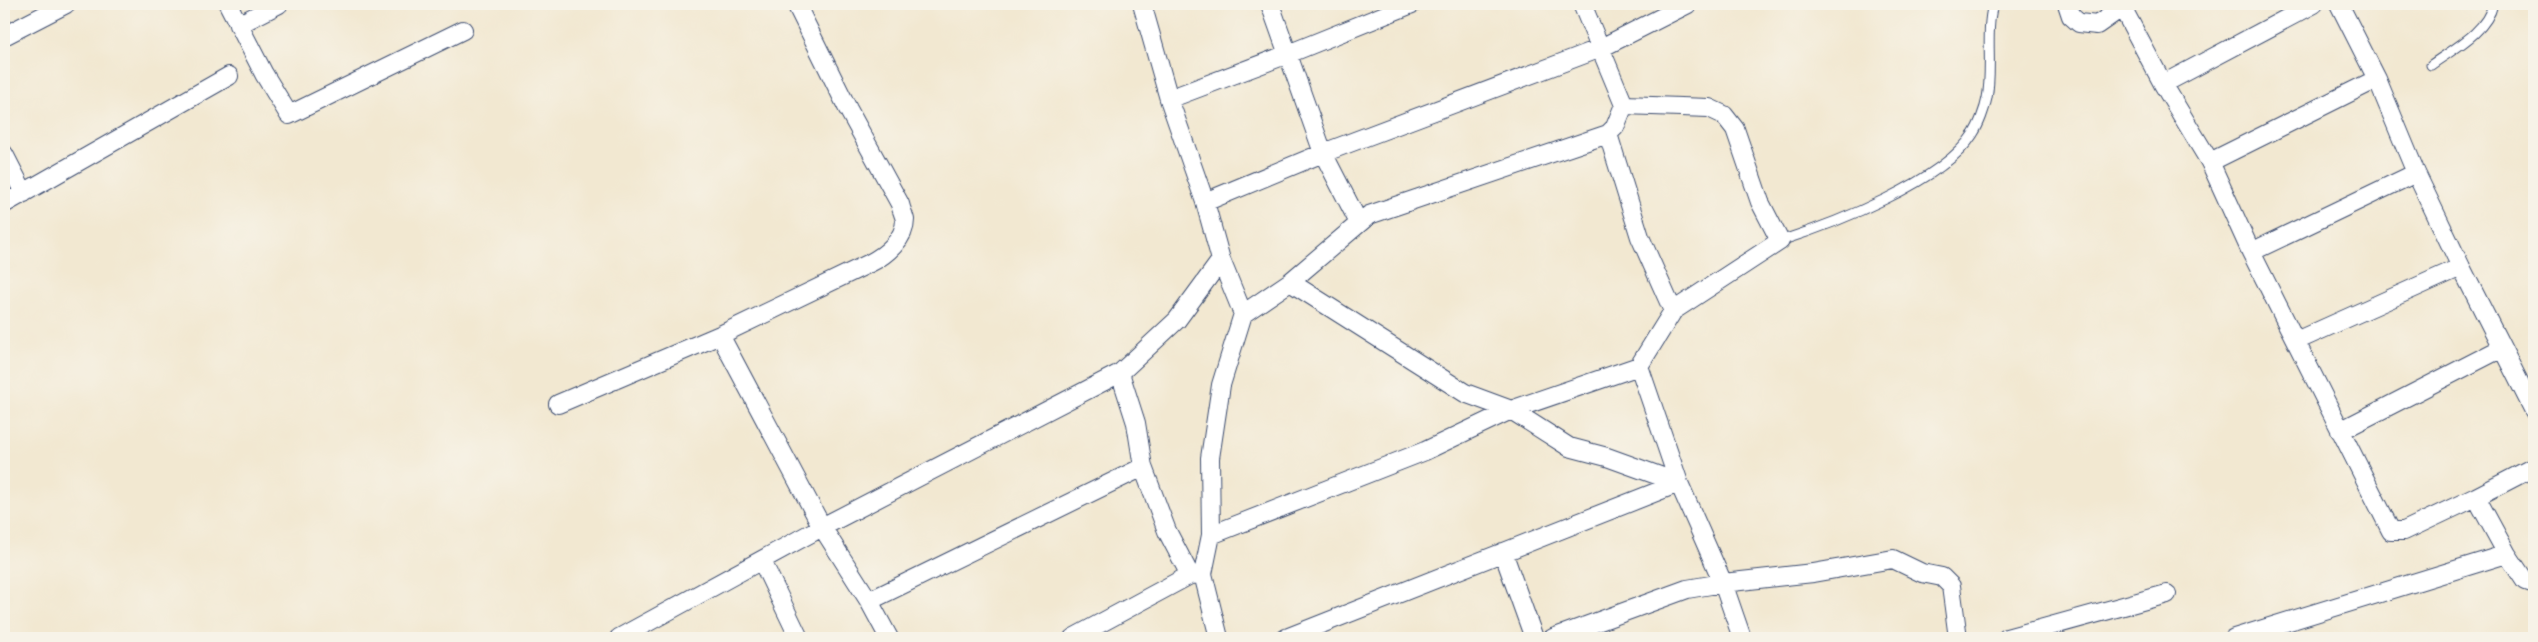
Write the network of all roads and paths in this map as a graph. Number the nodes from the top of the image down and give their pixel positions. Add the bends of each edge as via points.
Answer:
1 (66, 4) edge
2 (228, 4) edge
3 (279, 4) edge
4 (796, 4) edge
5 (1142, 4) edge
6 (1270, 4) edge
7 (1412, 4) edge
8 (1582, 4) edge
9 (1688, 4) edge
10 (1993, 4) edge
11 (2066, 4) edge
12 (2311, 4) edge
13 (2339, 4) edge
14 (2492, 4) edge
15 (2125, 5) edge
16 (238, 25) junction
17 (463, 30) dead end
18 (4, 36) edge
19 (1601, 48) junction
20 (1288, 54) junction
21 (2431, 65) dead end
22 (229, 76) dead end
23 (2377, 79) junction
24 (2163, 84) junction
25 (1169, 99) junction
26 (1624, 106) junction
27 (1608, 134) junction
28 (1323, 153) junction
29 (4, 154) edge
30 (2210, 162) junction
31 (2416, 173) junction
32 (24, 193) junction
33 (1205, 202) junction
34 (4, 204) edge
35 (1359, 223) junction
36 (1780, 241) junction
37 (2251, 252) junction
38 (1221, 260) junction
39 (2461, 267) junction
40 (1290, 282) junction
41 (1673, 312) junction
42 (1243, 314) junction
43 (720, 335) junction
44 (2296, 341) junction
45 (2502, 348) junction
46 (1639, 366) junction
47 (1120, 373) junction
48 (558, 404) dead end
49 (1510, 410) junction
50 (2534, 411) edge
51 (2340, 431) junction
52 (2534, 467) edge
53 (1143, 468) junction
54 (1679, 484) junction
55 (2476, 498) junction
56 (822, 527) junction
57 (1211, 536) junction
58 (1502, 552) junction
59 (2507, 554) junction
60 (762, 561) junction
61 (1196, 574) junction
62 (1723, 583) junction
63 (2534, 584) edge
64 (2167, 594) dead end
65 (869, 601) junction
66 (619, 638) edge
67 (799, 638) edge
68 (888, 638) edge
69 (1073, 638) edge
70 (1219, 638) edge
71 (1286, 638) edge
72 (1534, 638) edge
73 (1553, 638) edge
74 (1742, 638) edge
75 (1958, 638) edge
76 (2007, 638) edge
77 (2234, 638) edge

1 - 18 street
2 - 16 street
3 - 16 street
4 - 43 street via 900,204 905,220 900,236 883,257
5 - 25 street
6 - 20 street
7 - 20 street
8 - 19 street
9 - 19 street
10 - 36 lane via 1987,99 1973,134 1950,159 1917,182 1823,228
11 - 15 street via 2079,24 2096,25
12 - 24 street
13 - 23 street
14 - 21 lane via 2489,17 2476,32
15 - 24 street
16 - 17 street via 289,115
19 - 26 street
19 - 28 street
20 - 25 street
20 - 28 street
22 - 32 street
23 - 30 street
23 - 31 street
24 - 30 street
25 - 33 street
26 - 27 street via 1615,127
26 - 36 street via 1709,108 1724,115 1735,130 1760,202
27 - 35 street via 1391,207 1369,215
27 - 41 street via 1640,237
28 - 33 street
28 - 35 street
29 - 32 street
30 - 37 street
31 - 37 street
31 - 39 street
32 - 34 street
33 - 38 street
35 - 40 street
36 - 41 street
37 - 44 street
38 - 42 street
38 - 47 street via 1177,320
39 - 44 street
39 - 45 street
40 - 42 street
40 - 49 street via 1464,393
41 - 46 street
42 - 57 street via 1221,385 1210,458
43 - 48 street
43 - 56 street
44 - 51 street
45 - 50 street
45 - 51 street
46 - 49 street
46 - 54 street
47 - 53 street via 1136,423
47 - 56 street
49 - 54 street via 1569,447
49 - 57 street via 1425,451
51 - 55 street via 2391,531 2404,531
52 - 55 street
53 - 61 street via 1167,531
53 - 65 street
54 - 58 street
54 - 62 street
55 - 59 street
56 - 60 street
56 - 65 street
57 - 61 street
58 - 71 street
58 - 72 street
59 - 63 street via 2525,581
59 - 77 street
60 - 66 street
60 - 67 street
61 - 69 street
61 - 70 street
62 - 73 street via 1687,589
62 - 74 street
62 - 75 street via 1813,573 1893,559 1922,574 1942,577 1951,586
64 - 76 street
65 - 68 street

